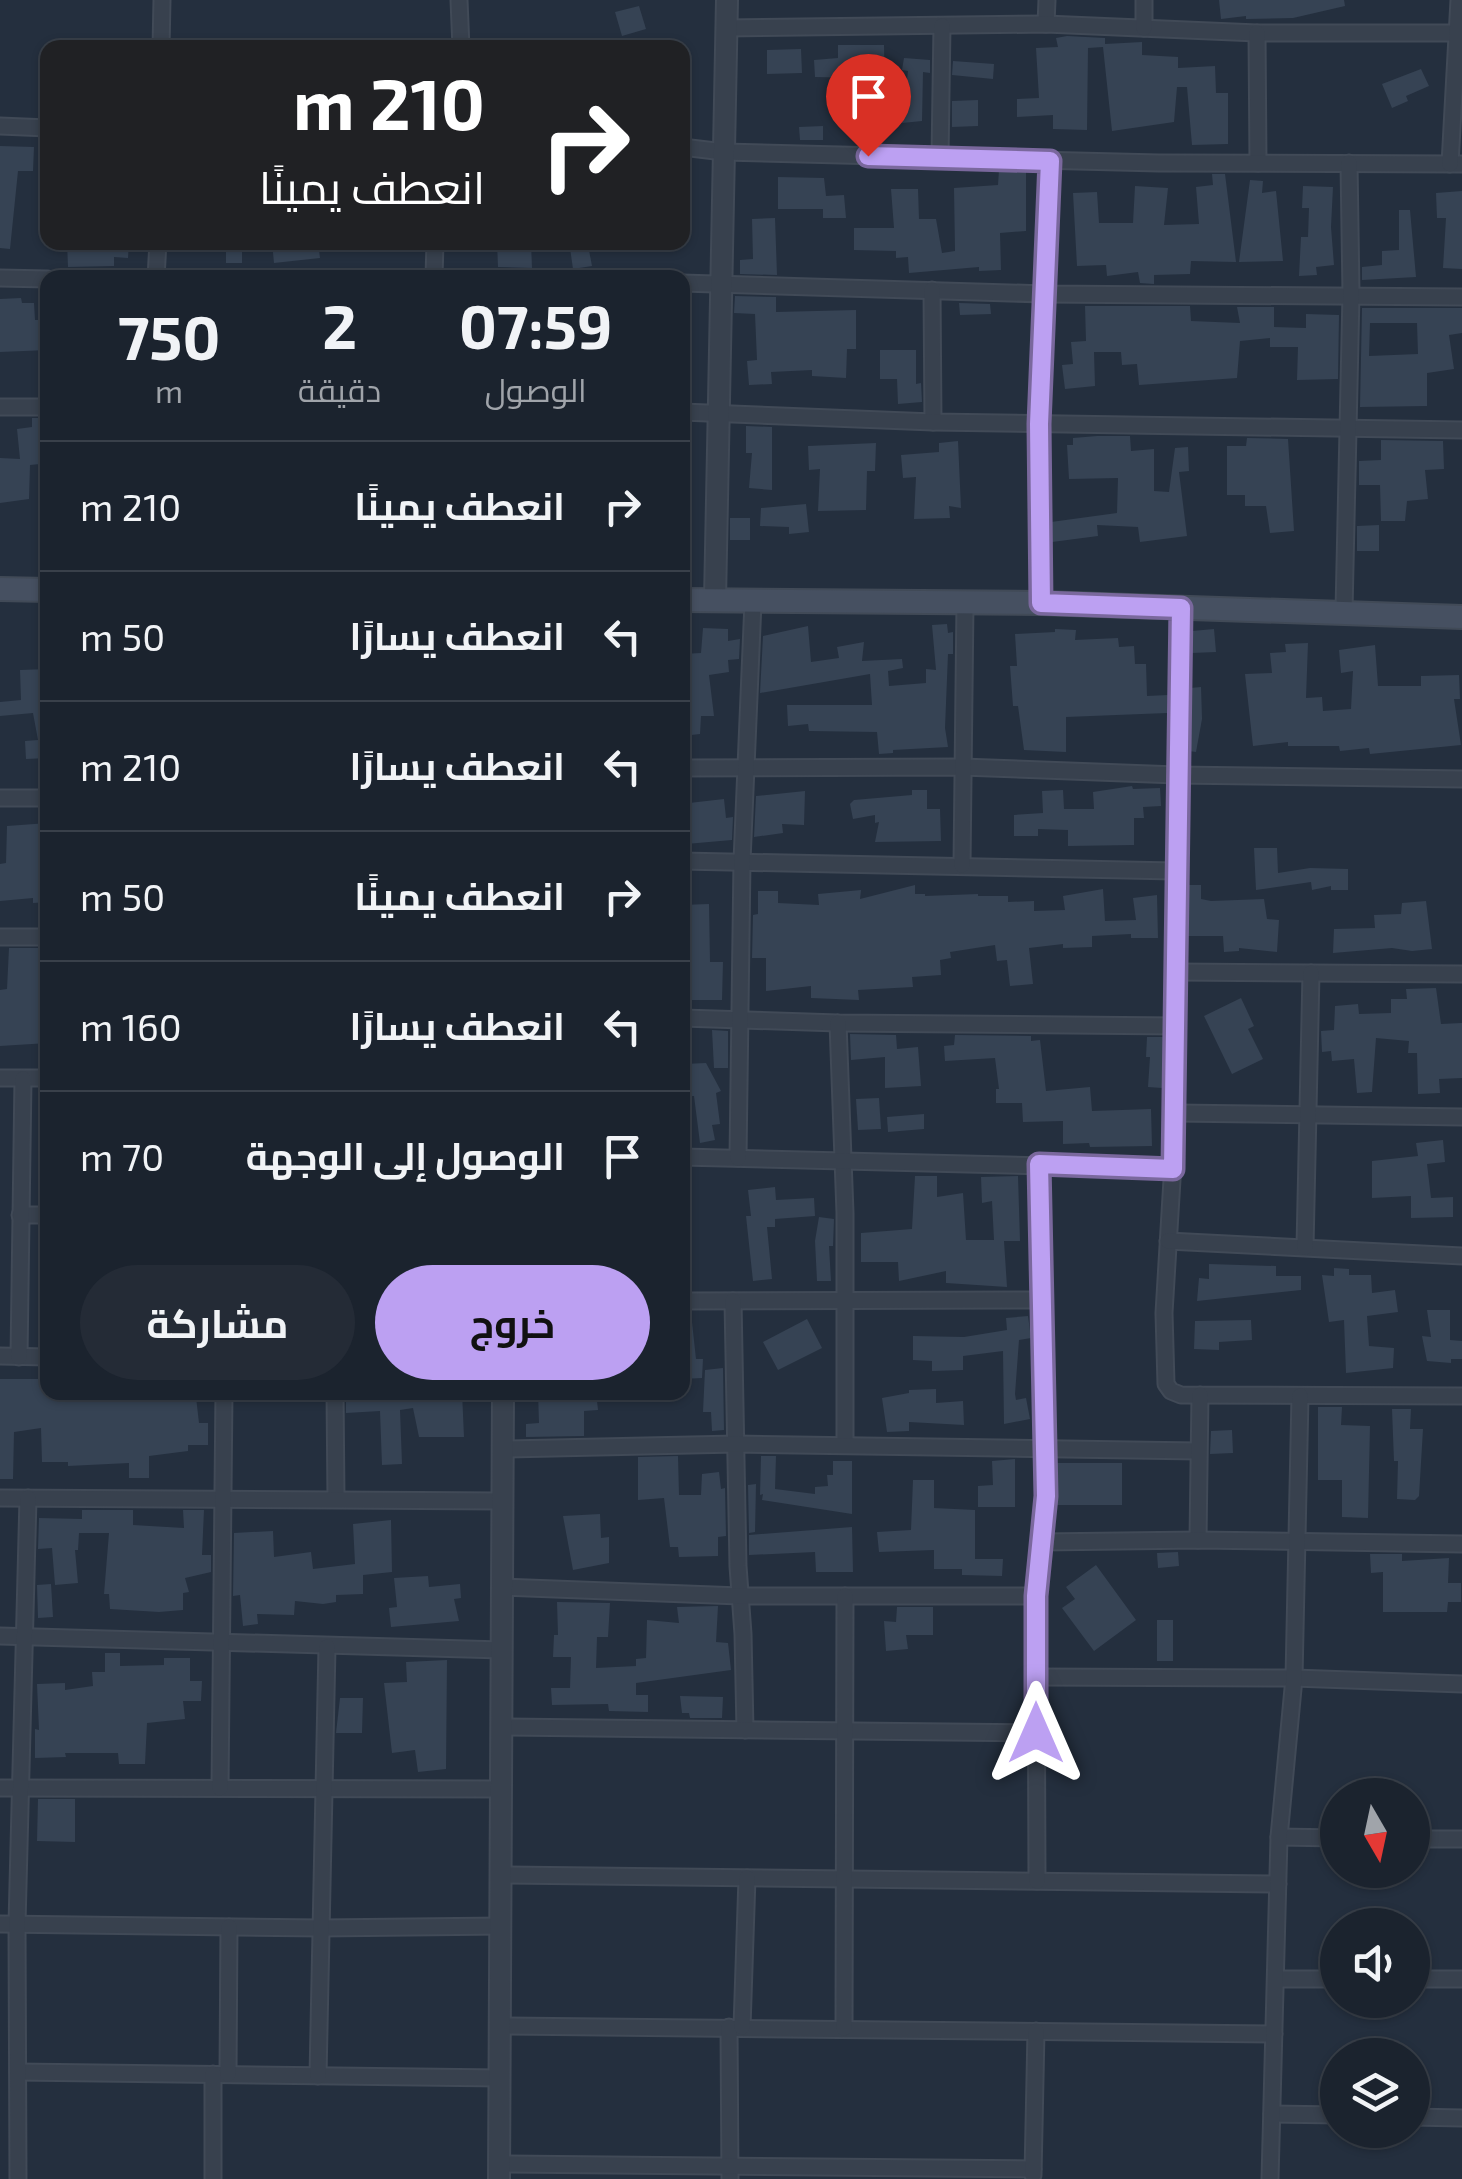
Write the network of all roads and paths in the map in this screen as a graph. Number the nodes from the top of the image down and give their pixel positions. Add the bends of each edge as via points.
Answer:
1 (162, 0) edge
2 (459, 0) edge
3 (726, 0) edge
4 (1047, 0) edge
5 (1144, 0) edge
6 (1459, 0) edge
7 (1046, 24) junction
8 (942, 26) junction
9 (726, 28) junction
10 (1144, 28) junction
11 (1257, 32) junction
12 (1460, 33) edge
13 (161, 40) edge
14 (461, 40) edge
15 (0, 126) edge
16 (40, 128) edge
17 (690, 148) edge
18 (724, 152) junction
19 (940, 158) junction
20 (1050, 161) junction
21 (1258, 162) junction
22 (1349, 163) junction
23 (1456, 164) edge
24 (0, 278) edge
25 (40, 279) edge
26 (690, 282) edge
27 (721, 283) junction
28 (932, 290) junction
29 (1045, 294) junction
30 (1351, 294) junction
31 (1462, 297) edge
32 (0, 407) edge
33 (40, 407) edge
34 (690, 412) edge
35 (719, 412) junction
36 (933, 422) junction
37 (1039, 424) junction
38 (1348, 429) junction
39 (1462, 430) edge
40 (0, 590) edge
41 (40, 590) edge
42 (690, 600) edge
43 (715, 600) junction
44 (753, 602) junction
45 (965, 602) junction
46 (1041, 603) junction
47 (1181, 608) junction
48 (1344, 611) junction
49 (1462, 617) edge
50 (962, 767) junction
51 (690, 768) edge
52 (747, 768) junction
53 (1176, 776) junction
54 (1462, 779) edge
55 (0, 798) edge
56 (40, 798) edge
57 (690, 861) edge
58 (742, 861) junction
59 (962, 865) junction
60 (1175, 871) junction
61 (0, 937) edge
62 (40, 937) edge
63 (1177, 972) junction
64 (1310, 974) junction
65 (1462, 974) edge
66 (690, 1018) edge
67 (740, 1018) junction
68 (838, 1023) junction
69 (1177, 1026) junction
70 (0, 1078) edge
71 (40, 1078) edge
72 (23, 1079) junction
73 (1176, 1113) junction
74 (1307, 1116) junction
75 (1462, 1116) edge
76 (690, 1158) edge
77 (738, 1158) junction
78 (842, 1160) junction
79 (1039, 1164) junction
80 (1173, 1169) junction
81 (20, 1214) junction
82 (40, 1214) edge
83 (1168, 1241) junction
84 (1305, 1247) junction
85 (1462, 1256) edge
86 (1039, 1300) junction
87 (690, 1301) edge
88 (734, 1302) junction
89 (844, 1302) junction
90 (0, 1356) edge
91 (19, 1356) junction
92 (40, 1357) edge
93 (1200, 1396) junction
94 (1300, 1396) junction
95 (1462, 1396) edge
96 (224, 1400) edge
97 (335, 1400) edge
98 (504, 1400) edge
99 (736, 1444) junction
100 (845, 1445) junction
101 (1044, 1448) junction
102 (502, 1449) junction
103 (1198, 1451) junction
104 (0, 1498) edge
105 (28, 1498) junction
106 (221, 1500) junction
107 (336, 1500) junction
108 (502, 1501) junction
109 (1198, 1540) junction
110 (1042, 1542) junction
111 (1295, 1544) junction
112 (1462, 1544) edge
113 (501, 1587) junction
114 (740, 1596) junction
115 (845, 1596) junction
116 (1036, 1596) junction
117 (0, 1636) edge
118 (24, 1637) junction
119 (223, 1643) junction
120 (327, 1647) junction
121 (502, 1650) junction
122 (1036, 1677) junction
123 (1294, 1678) junction
124 (1462, 1684) edge
125 (501, 1728) junction
126 (843, 1729) junction
127 (746, 1730) junction
128 (1036, 1733) junction
129 (20, 1787) junction
130 (0, 1788) edge
131 (220, 1788) junction
132 (324, 1788) junction
133 (503, 1789) junction
134 (1279, 1838) junction
135 (1320, 1838) edge
136 (1430, 1839) edge
137 (1462, 1839) edge
138 (502, 1876) junction
139 (748, 1878) junction
140 (843, 1879) junction
141 (1037, 1881) junction
142 (1278, 1884) junction
143 (8, 1924) edge
144 (502, 1926) junction
145 (229, 1927) junction
146 (320, 1928) junction
147 (1276, 1979) junction
148 (1320, 1979) edge
149 (1430, 1979) edge
150 (1462, 1980) edge
151 (501, 2026) junction
152 (736, 2027) junction
153 (844, 2028) junction
154 (1036, 2031) junction
155 (1274, 2034) junction
156 (18, 2072) junction
157 (220, 2074) junction
158 (318, 2076) junction
159 (500, 2078) junction
160 (1272, 2114) junction
161 (1320, 2115) edge
162 (1430, 2117) edge
163 (1462, 2118) edge
164 (499, 2171) edge
165 (730, 2173) edge
166 (839, 2174) edge
167 (1033, 2174) edge
168 (18, 2179) edge
169 (213, 2179) edge
170 (1270, 2179) edge

1 - 13 street
2 - 14 street
3 - 9 street
4 - 7 street
5 - 10 street
6 - 12 street
7 - 8 street
7 - 10 street
8 - 9 street
8 - 19 street
9 - 18 street
10 - 11 street
11 - 12 street
11 - 21 street
12 - 23 street
15 - 16 street
17 - 18 street
18 - 19 street
18 - 27 street
19 - 20 street
20 - 21 street
20 - 29 street
21 - 22 street
22 - 23 street
22 - 30 street
24 - 25 street
26 - 27 street
27 - 28 street
27 - 35 street
28 - 29 street
28 - 36 street
29 - 30 street
29 - 37 street
30 - 31 street
30 - 38 street
32 - 33 street
34 - 35 street
35 - 36 street
35 - 43 street
36 - 37 street
37 - 38 street
37 - 46 street
38 - 39 street
38 - 48 street
40 - 41 main road
42 - 43 main road
43 - 44 main road
44 - 45 main road
44 - 52 street
45 - 46 main road
45 - 50 street
46 - 47 main road
47 - 48 main road
47 - 53 street
48 - 49 main road
50 - 52 street
50 - 53 street
50 - 59 street
51 - 52 street
52 - 58 street
53 - 54 street
53 - 60 street
55 - 56 street
57 - 58 street
58 - 59 street
58 - 67 street
59 - 60 street
60 - 63 street
61 - 62 street
63 - 64 street
63 - 69 street
64 - 65 street
64 - 74 street
66 - 67 street
67 - 68 street
67 - 77 street
68 - 69 street
68 - 78 street
69 - 73 street
70 - 72 street
71 - 72 street
72 - 81 street
73 - 74 street
73 - 80 street
74 - 75 street
74 - 84 street
76 - 77 street
77 - 78 street
78 - 79 street
78 - 89 street
79 - 80 street
79 - 86 street
80 - 83 street
81 - 82 street
81 - 91 street
83 - 84 street
83 - 93 street via 1166,1384 1172,1392
84 - 85 street
86 - 89 street
86 - 101 street
87 - 88 street
88 - 89 street
88 - 99 street
89 - 100 street
90 - 91 street
91 - 92 street
93 - 94 street
93 - 103 street
94 - 95 street
94 - 111 street
96 - 106 street
97 - 107 street
98 - 102 street
99 - 100 street
99 - 102 street
99 - 114 street
100 - 101 street
101 - 103 street
101 - 110 street
102 - 108 street
103 - 109 street
104 - 105 street
105 - 106 street
105 - 118 street
106 - 107 street
106 - 119 street
107 - 108 street
108 - 113 street
109 - 110 street
109 - 111 street
110 - 116 street
111 - 112 street
111 - 123 street
113 - 114 street
113 - 121 street
114 - 115 street
114 - 127 street
115 - 116 street
115 - 126 street
116 - 122 street
117 - 118 street
118 - 119 street
118 - 129 street
119 - 120 street
119 - 131 street
120 - 121 street
120 - 132 street
121 - 125 street
122 - 123 street
122 - 128 street
123 - 124 street
123 - 134 street
125 - 127 street
125 - 133 street
126 - 127 street
126 - 128 street
126 - 140 street
128 - 141 street
129 - 130 street
129 - 131 street
129 - 143 street
131 - 132 street
132 - 133 street
132 - 146 street
133 - 138 street
134 - 135 street
134 - 142 street
136 - 137 street
138 - 139 street
138 - 144 street
139 - 140 street
139 - 152 street
140 - 141 street
140 - 153 street
141 - 142 street
142 - 147 street
143 - 145 street
143 - 156 street
144 - 146 street
144 - 151 street
145 - 146 street
145 - 157 street
146 - 158 street
147 - 148 street
147 - 155 street
149 - 150 street
151 - 152 street
151 - 159 street
152 - 153 street
152 - 165 street
153 - 154 street
154 - 155 street
154 - 167 street
155 - 160 street
156 - 157 street
156 - 168 street
157 - 158 street
157 - 169 street
158 - 159 street
159 - 164 street
160 - 161 street
160 - 170 street
162 - 163 street
164 - 165 street
165 - 166 street
166 - 167 street

